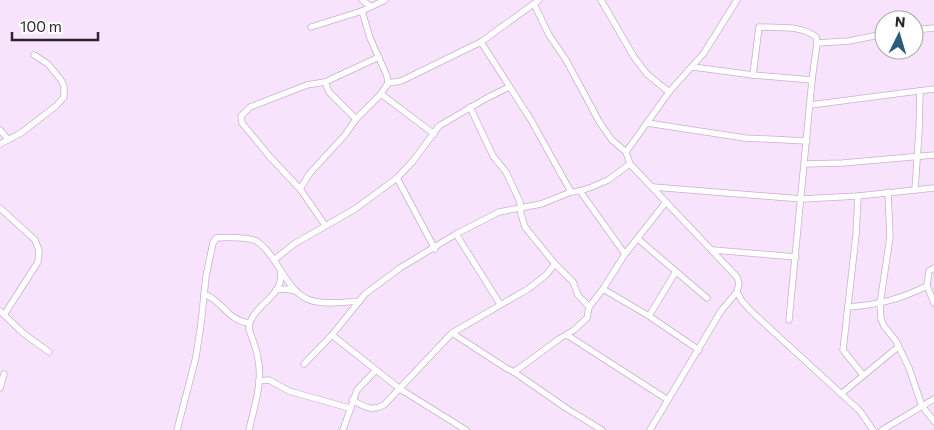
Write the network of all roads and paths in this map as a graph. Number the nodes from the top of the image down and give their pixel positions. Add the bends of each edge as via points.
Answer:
1 (362, 0) edge
2 (385, 0) edge
3 (600, 0) edge
4 (737, 0) edge
5 (536, 2) edge
6 (370, 6) junction
7 (362, 11) junction
8 (311, 27) dead end
9 (874, 36) edge
10 (481, 42) junction
11 (817, 43) junction
12 (34, 55) dead end
13 (379, 57) junction
14 (693, 66) junction
15 (753, 75) junction
16 (812, 80) junction
17 (324, 82) junction
18 (388, 83) junction
19 (509, 87) junction
20 (934, 89) edge
21 (920, 91) junction
22 (669, 92) junction
23 (381, 94) junction
24 (810, 105) junction
25 (470, 107) junction
26 (356, 119) junction
27 (647, 123) junction
28 (0, 130) edge
29 (434, 134) junction
30 (8, 139) junction
31 (807, 141) junction
32 (0, 144) edge
33 (626, 152) junction
34 (934, 155) edge
35 (917, 156) junction
36 (630, 164) junction
37 (805, 164) junction
38 (397, 178) junction
39 (653, 187) junction
40 (934, 188) edge
41 (300, 189) junction
42 (914, 190) junction
43 (571, 192) junction
44 (580, 192) junction
45 (888, 192) junction
46 (858, 196) junction
47 (802, 198) junction
48 (666, 202) junction
49 (521, 207) junction
50 (0, 208) edge
51 (325, 225) junction
52 (456, 234) junction
53 (638, 239) junction
54 (435, 248) junction
55 (713, 250) junction
56 (625, 254) junction
57 (796, 257) junction
58 (274, 260) junction
59 (555, 264) junction
60 (934, 268) edge
61 (281, 273) junction
62 (676, 273) junction
63 (927, 286) junction
64 (603, 289) junction
65 (276, 290) junction
66 (297, 291) junction
67 (737, 292) junction
68 (204, 294) junction
69 (706, 298) dead end
70 (360, 301) junction
71 (934, 302) edge
72 (500, 304) junction
73 (880, 304) junction
74 (589, 307) junction
75 (848, 307) junction
76 (2, 313) edge
77 (649, 316) junction
78 (790, 320) dead end
79 (249, 323) junction
80 (452, 333) junction
81 (332, 335) junction
82 (568, 335) junction
83 (898, 347) junction
84 (699, 350) junction
85 (49, 352) dead end
86 (304, 364) dead end
87 (376, 370) junction
88 (514, 372) junction
89 (4, 374) dead end
90 (863, 375) junction
91 (259, 381) junction
92 (0, 388) edge
93 (400, 389) junction
94 (841, 394) junction
95 (352, 400) junction
96 (668, 400) junction
97 (934, 400) edge
98 (922, 406) junction
99 (350, 408) junction
100 (934, 421) edge
101 (177, 429) edge
102 (184, 430) edge
103 (249, 430) edge
104 (343, 430) edge
105 (466, 430) edge
106 (602, 430) edge
107 (650, 430) edge
108 (873, 430) edge
109 (882, 430) edge

1 - 6 street
2 - 6 street
3 - 22 street via 634,57 647,74
4 - 14 street
5 - 10 street
5 - 33 street via 549,35 600,123
6 - 7 street
7 - 8 street
7 - 13 street
9 - 11 street
10 - 18 street via 401,81
10 - 19 street
11 - 15 street via 816,37 803,30 759,27
11 - 16 street
12 - 30 street via 48,64 61,80 64,97 21,133
13 - 17 street
13 - 18 street
14 - 15 street
14 - 22 street
15 - 16 street
16 - 24 street
17 - 26 street via 329,92
17 - 41 street via 307,85 250,107 241,116 242,123
18 - 23 street
19 - 25 street
19 - 43 street
20 - 21 street
21 - 24 street
21 - 35 street
22 - 27 street
23 - 26 street
23 - 29 street
24 - 31 street
25 - 29 street via 439,126
25 - 49 street via 493,156 506,172
26 - 41 street
27 - 31 street via 746,138
27 - 33 street
28 - 30 street
29 - 38 street
30 - 32 street
31 - 37 street
33 - 36 street
34 - 35 street
35 - 37 street
35 - 42 street
36 - 39 street
36 - 44 street via 608,180
37 - 47 street
38 - 51 street via 355,209
38 - 54 street
39 - 47 street
39 - 48 street
40 - 42 street
41 - 51 street
42 - 45 street
43 - 44 street
43 - 49 street via 541,204
44 - 56 street
45 - 46 street
45 - 73 street via 890,237
46 - 47 street
46 - 75 street
47 - 57 street
48 - 53 street
48 - 55 street
49 - 52 street via 499,212
49 - 59 street via 525,227
50 - 76 street via 35,240 39,250 38,262
51 - 58 street
52 - 54 street
52 - 72 street
53 - 56 street
53 - 62 street
54 - 70 street via 390,274
55 - 57 street
55 - 67 street via 737,277
56 - 64 street
57 - 78 street
58 - 61 street
58 - 68 street via 257,241 216,238
59 - 72 street via 536,283
59 - 74 street via 573,282
60 - 63 street via 929,271
61 - 65 street
61 - 66 street
62 - 69 street
62 - 77 street
63 - 71 street
63 - 73 street
64 - 74 street
64 - 77 street
65 - 66 street
65 - 79 street
66 - 70 street via 313,301
67 - 84 street via 721,311
67 - 94 street via 752,312
68 - 79 street via 239,322
68 - 101 street via 197,349
70 - 81 street
72 - 80 street
73 - 75 street
73 - 83 street via 881,319
74 - 82 street via 587,318
75 - 90 street via 843,350
76 - 85 street
77 - 84 street
79 - 91 street via 259,361
80 - 88 street
80 - 93 street
81 - 86 street
81 - 87 street
82 - 88 street
82 - 96 street
83 - 90 street
83 - 98 street
84 - 96 street
87 - 93 street
87 - 95 street
88 - 106 street
89 - 92 street
90 - 94 street
91 - 99 street via 269,380 289,391
91 - 103 street
93 - 95 street via 380,407 365,408
93 - 105 street
94 - 108 street via 860,411
95 - 99 street
96 - 107 street
97 - 98 street
98 - 100 street
98 - 109 street
99 - 104 street
101 - 102 street

